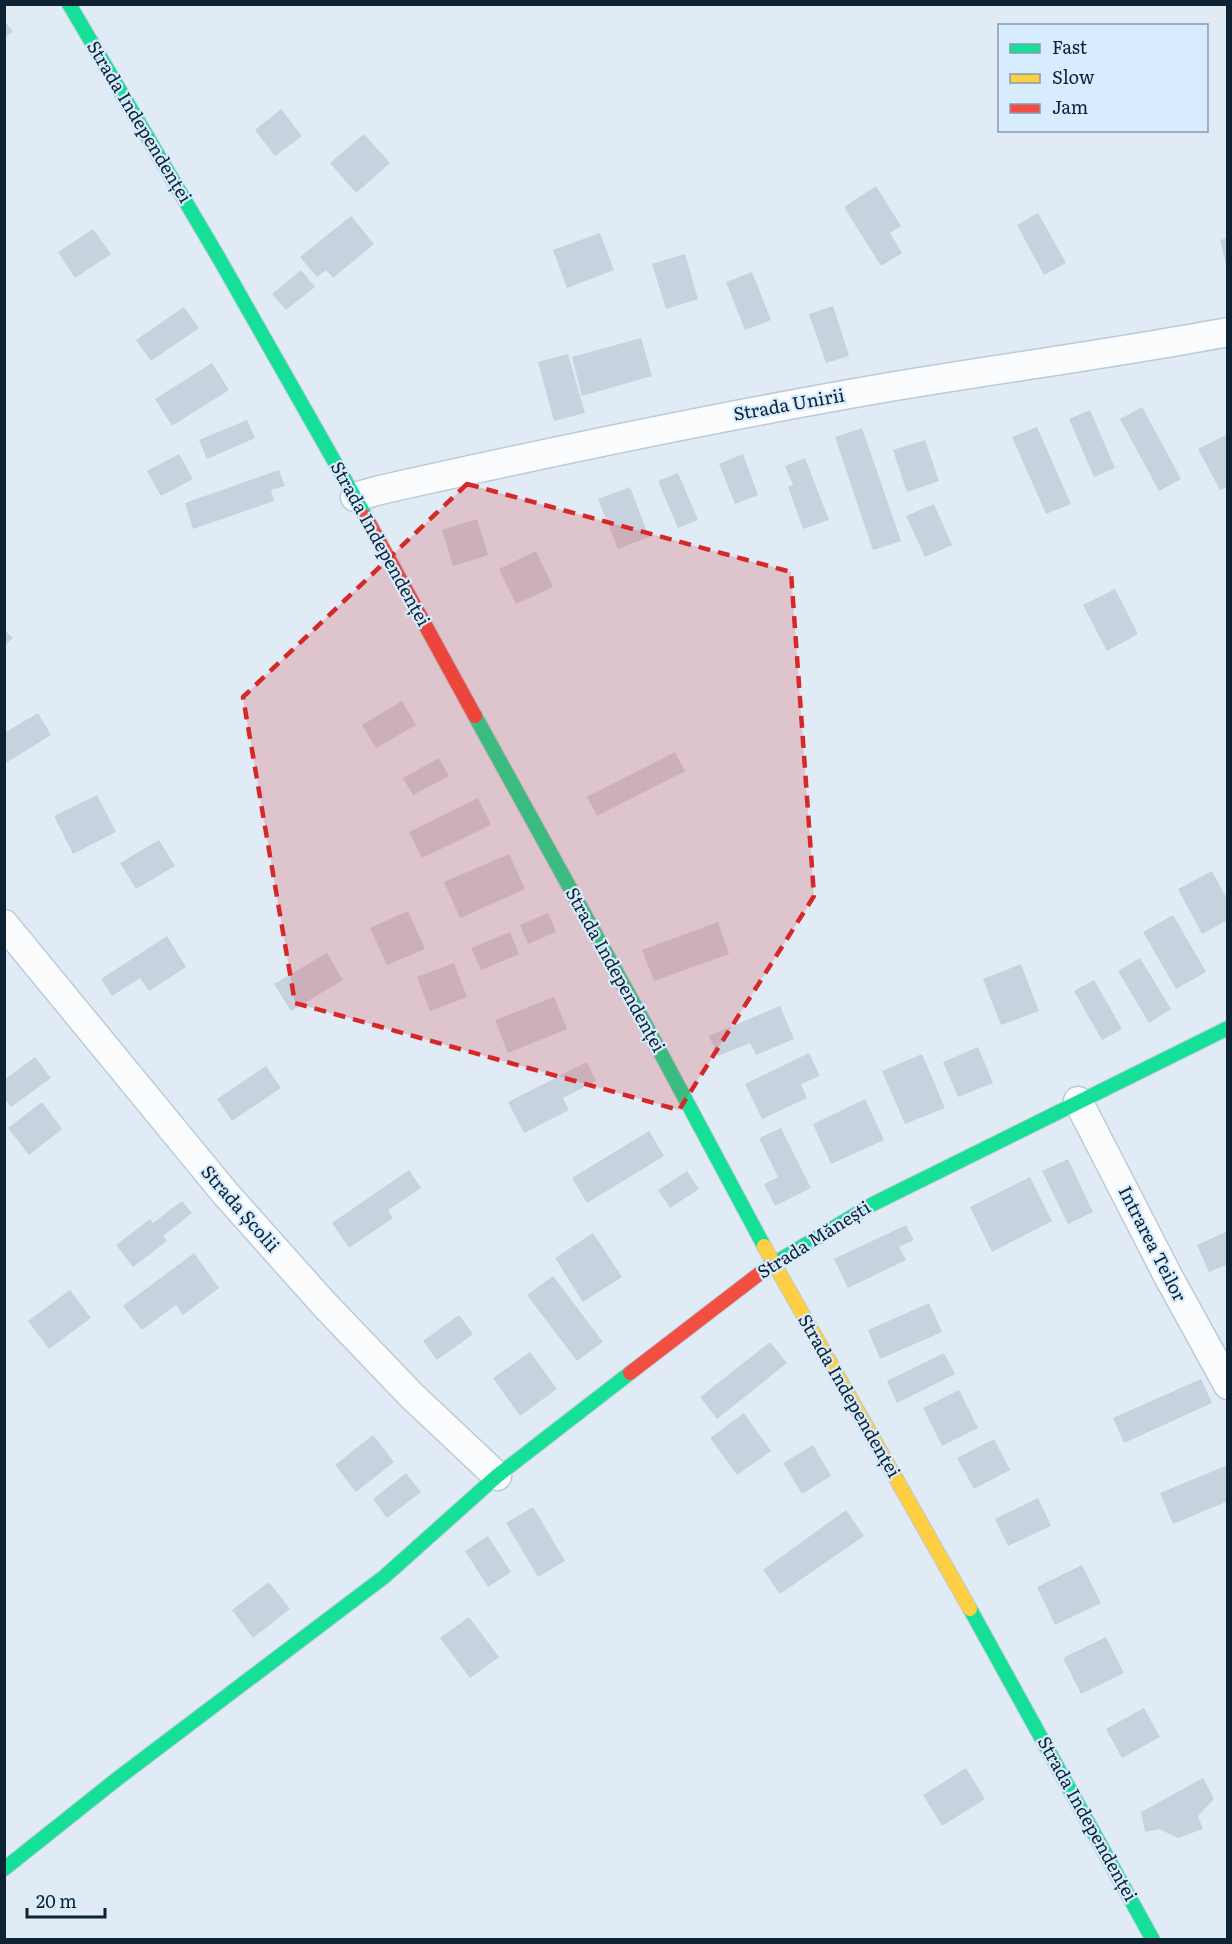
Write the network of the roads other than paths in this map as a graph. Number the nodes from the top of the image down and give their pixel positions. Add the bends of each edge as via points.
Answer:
1 (69, 4) edge
2 (1227, 332) edge
3 (355, 497) junction
4 (4, 924) edge
5 (1227, 1028) edge
6 (1078, 1101) junction
7 (773, 1263) junction
8 (1227, 1385) edge
9 (496, 1476) junction
10 (4, 1869) edge
11 (1153, 1940) edge

1 - 3 street, Strada Independenței
2 - 3 street, Strada Unirii via 747,412
3 - 7 street, Strada Independenței
4 - 9 street, Strada Școlii via 225,1193 403,1387
5 - 6 street, Strada Mănești
6 - 7 street, Strada Mănești via 873,1204
6 - 8 street, Intrarea Teilor
7 - 9 street, Strada Mănești
7 - 11 street, Strada Independenței via 1041,1734
9 - 10 street, Strada Mănești via 384,1576

